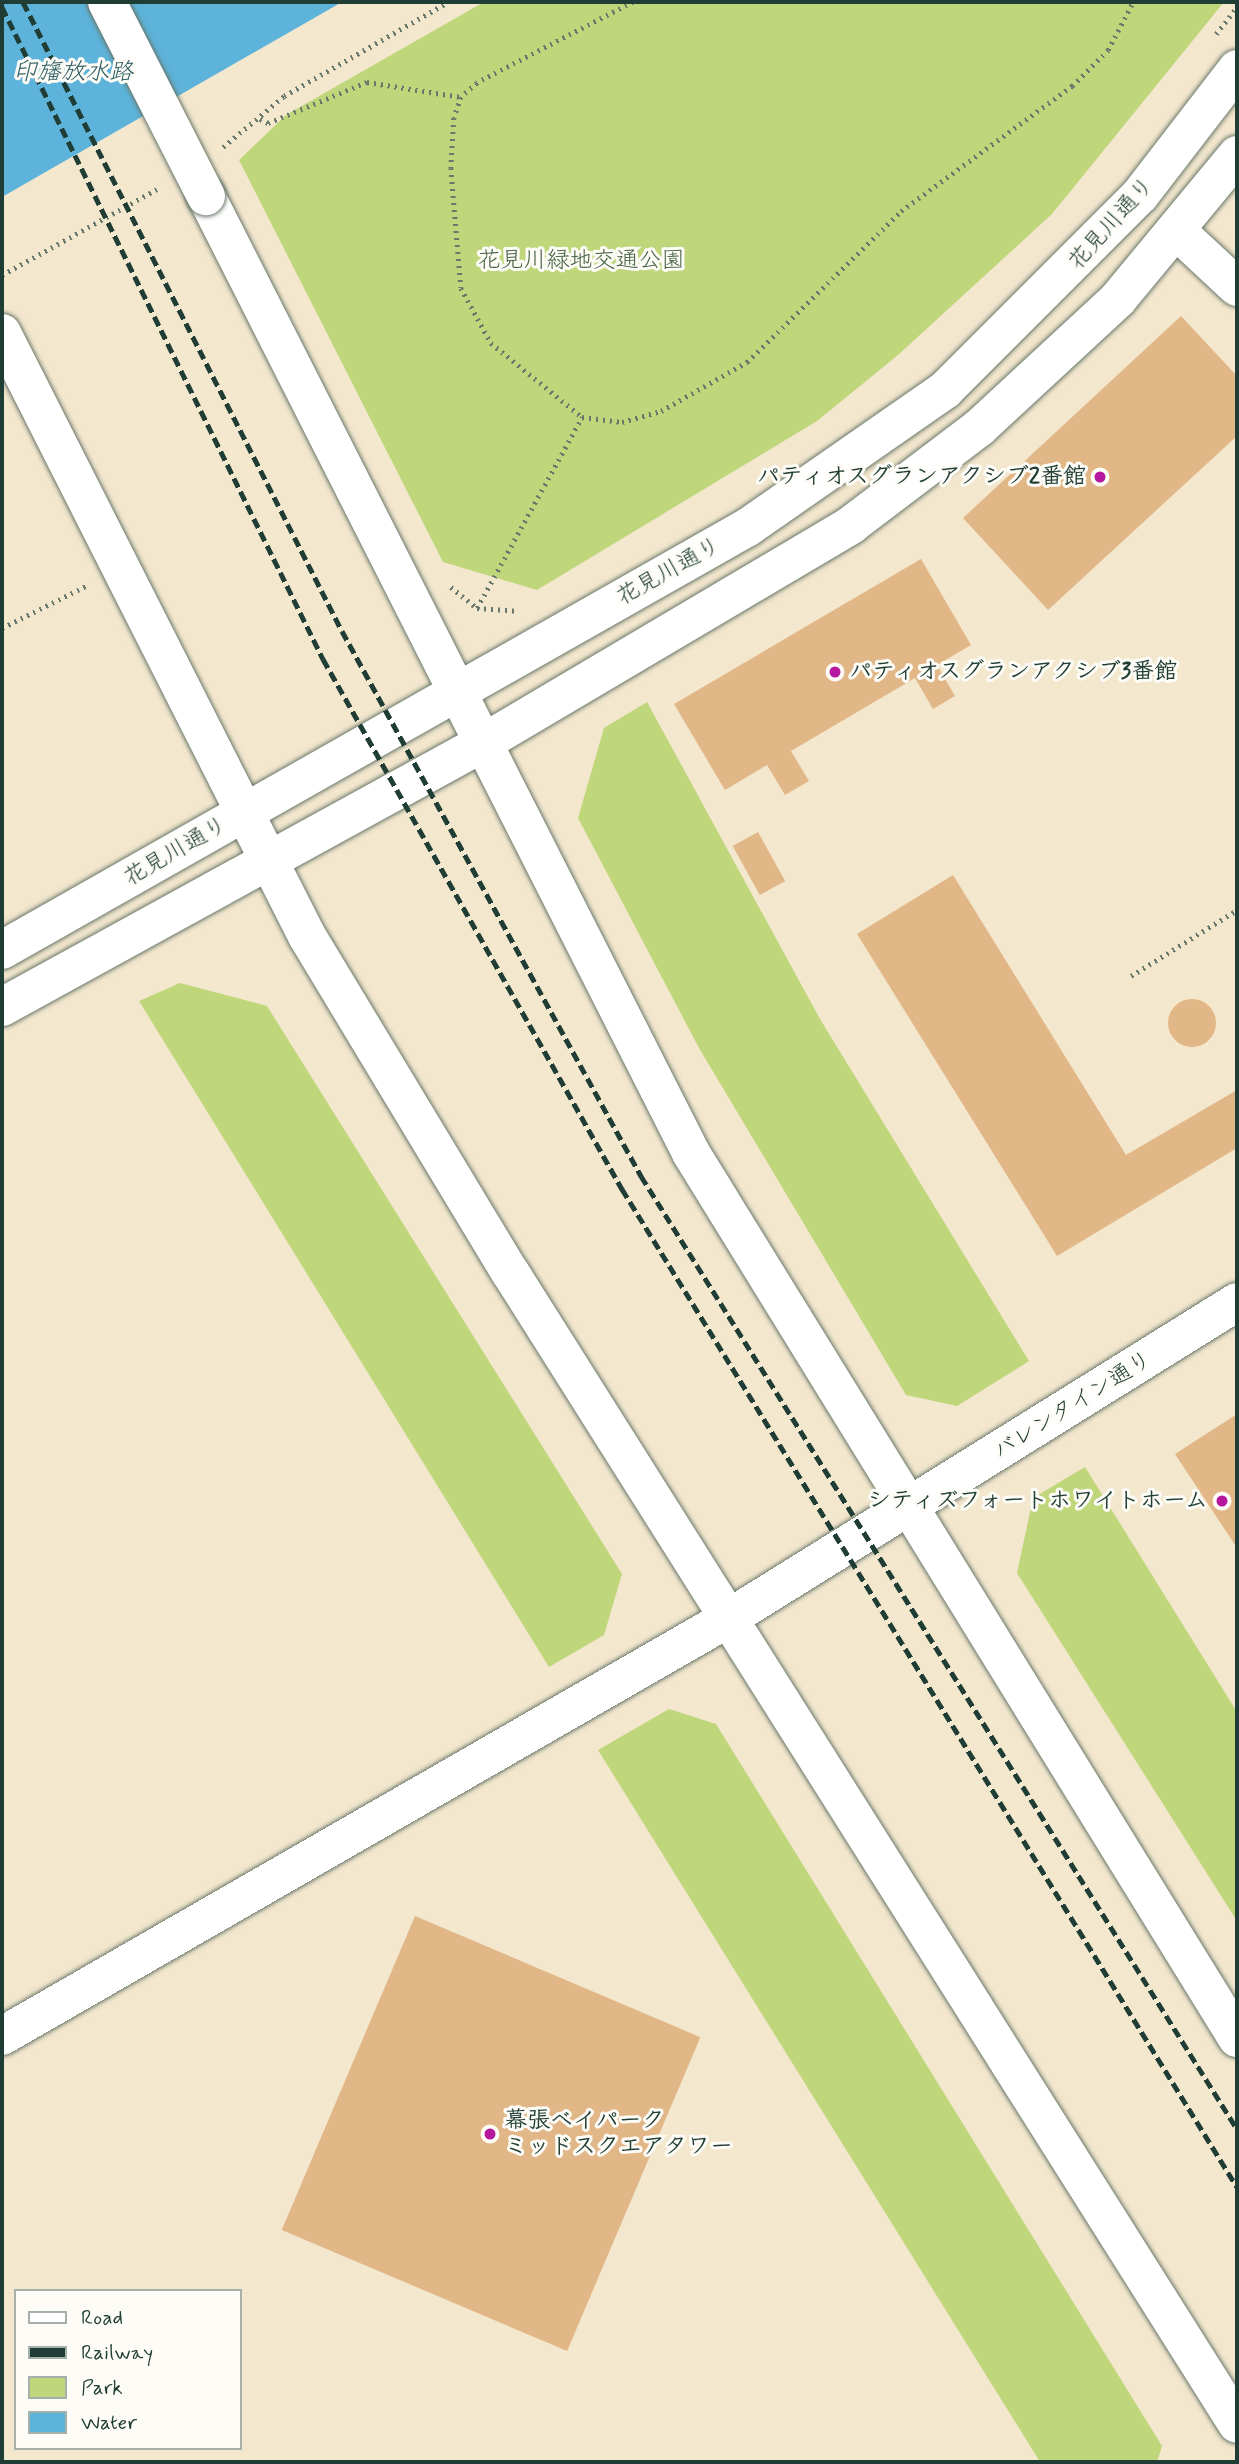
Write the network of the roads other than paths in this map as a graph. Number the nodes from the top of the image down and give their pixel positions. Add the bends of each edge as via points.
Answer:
1 (107, 2) edge
2 (1237, 69) edge
3 (1237, 155) edge
4 (1177, 231) junction
5 (1237, 287) edge
6 (2, 333) edge
7 (460, 695) junction
8 (483, 743) junction
9 (244, 813) junction
10 (269, 864) junction
11 (2, 950) edge
12 (2, 1007) edge
13 (1237, 1302) edge
14 (909, 1510) junction
15 (729, 1618) junction
16 (2, 2036) edge
17 (1237, 2038) edge
18 (1237, 2424) edge

1 - 7 street, bridge
2 - 7 street, 花見川通り via 1132,204 944,390 748,527
3 - 4 street
4 - 5 street
4 - 8 street via 1118,299 981,428 851,525
6 - 9 street
7 - 8 street
7 - 9 street, 花見川通り
8 - 10 street
8 - 14 street via 691,1153
9 - 10 street
9 - 11 street, 花見川通り
10 - 12 street
10 - 15 street via 421,1128
13 - 14 street, バレンタイン通り
14 - 15 street, バレンタイン通り
14 - 17 street
15 - 16 street, バレンタイン通り
15 - 18 street

